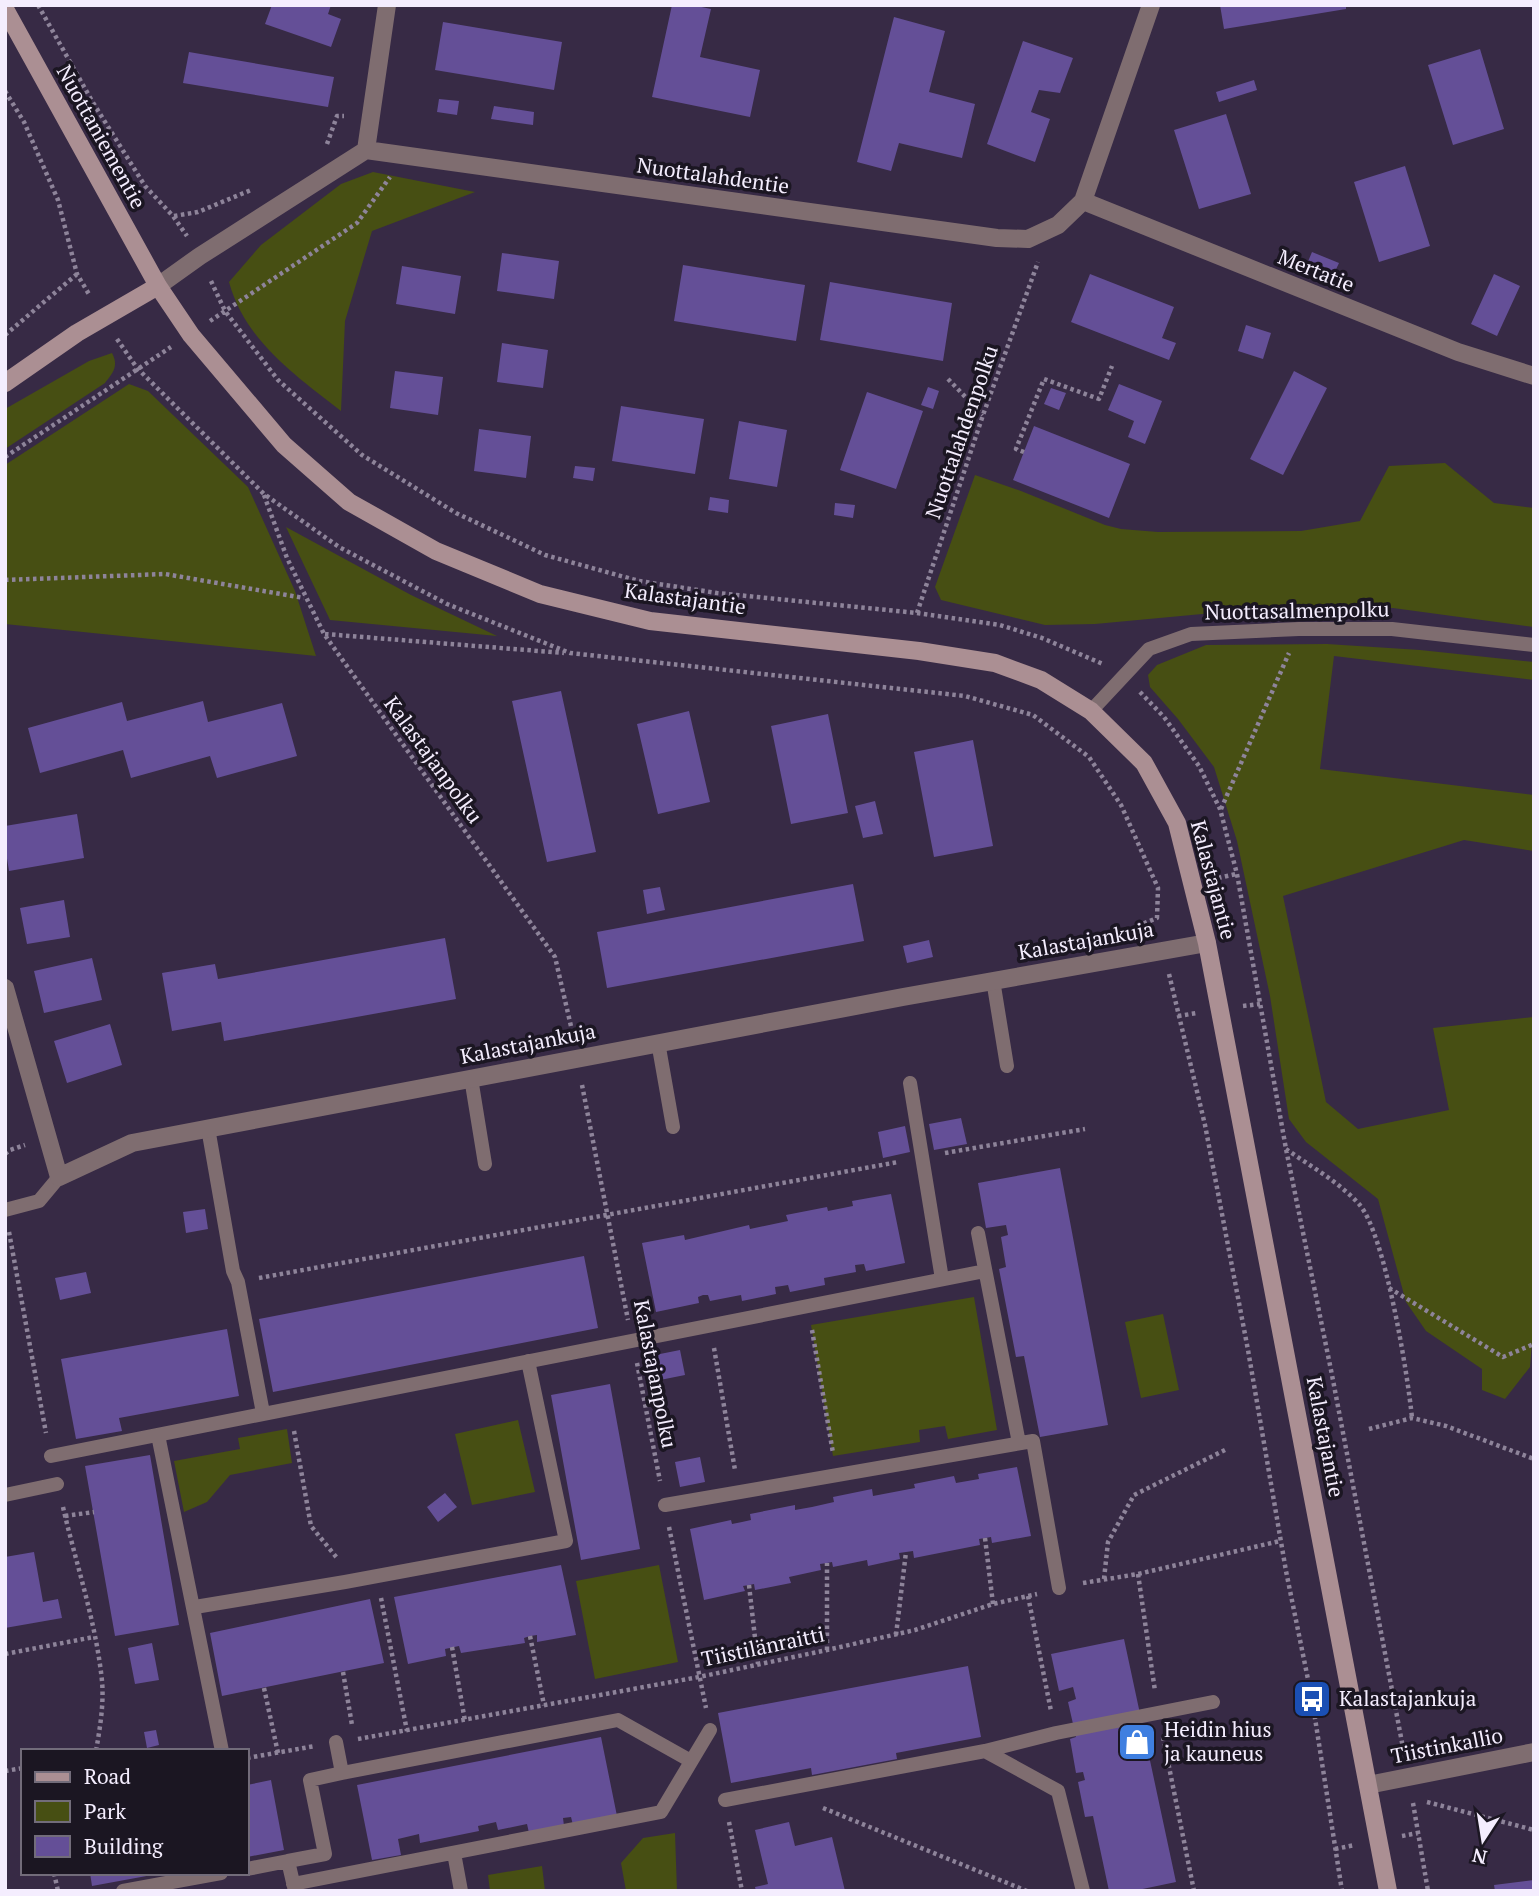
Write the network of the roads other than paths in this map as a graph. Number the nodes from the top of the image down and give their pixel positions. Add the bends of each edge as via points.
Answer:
1 (387, 5) edge
2 (1151, 5) edge
3 (5, 9) edge
4 (366, 150) junction
5 (1083, 201) junction
6 (158, 286) junction
7 (1534, 376) edge
8 (5, 383) edge
9 (1534, 645) edge
10 (1091, 711) junction
11 (1207, 943) junction
12 (993, 980) junction
13 (5, 988) edge
14 (658, 1042) junction
15 (1007, 1066) dead end
16 (471, 1078) junction
17 (910, 1083) dead end
18 (673, 1126) dead end
19 (208, 1128) junction
20 (485, 1164) dead end
21 (59, 1177) junction
22 (5, 1210) edge
23 (978, 1233) dead end
24 (985, 1271) junction
25 (943, 1279) junction
26 (528, 1361) junction
27 (263, 1413) junction
28 (158, 1435) junction
29 (1019, 1443) junction
30 (51, 1456) dead end
31 (57, 1484) dead end
32 (5, 1495) edge
33 (665, 1504) road end
34 (1059, 1588) road end
35 (195, 1607) junction
36 (1213, 1702) dead end
37 (710, 1730) dead end
38 (336, 1742) road end
39 (222, 1749) edge
40 (985, 1751) junction
41 (1534, 1752) edge
42 (691, 1761) junction
43 (342, 1773) junction
44 (1368, 1785) junction
45 (725, 1800) dead end
46 (454, 1853) junction
47 (288, 1861) junction
48 (248, 1869) edge
49 (210, 1875) edge
50 (294, 1887) edge
51 (122, 1891) edge
52 (461, 1891) edge
53 (1083, 1891) edge
54 (1388, 1891) edge

1 - 4 street
2 - 5 street, Nuottalahdentie
3 - 6 main road, Nuottaniementie
4 - 5 street, Nuottalahdentie via 997,238 1028,239 1058,225
4 - 6 street
5 - 7 street, Mertatie via 1458,352
6 - 8 main road
6 - 10 main road, Kalastajantie via 191,335 284,445 349,502 436,551 540,594 650,621 995,663 1041,680
9 - 10 lane, Nuottasalmenpolku via 1392,629 1191,634 1149,649
10 - 11 main road, Kalastajantie via 1144,763 1177,823
11 - 12 street, Kalastajankuja
11 - 44 main road, Kalastajantie
12 - 14 street, Kalastajankuja
12 - 15 lane
13 - 21 street
14 - 16 street, Kalastajankuja
14 - 18 lane
16 - 19 street, Kalastajankuja
16 - 20 lane
17 - 25 lane
19 - 21 street, Kalastajankuja via 132,1143
19 - 27 lane
21 - 22 lane via 39,1201
23 - 24 lane
24 - 25 lane
24 - 29 lane
25 - 26 lane
26 - 27 lane
26 - 35 lane via 566,1541
27 - 28 lane
28 - 30 lane
28 - 35 lane
29 - 33 lane
29 - 34 lane via 1033,1441
31 - 32 lane
35 - 39 lane
36 - 40 lane
37 - 42 lane
38 - 43 lane
40 - 45 lane
40 - 53 lane via 1058,1791
41 - 44 street, Tiistinkallio
42 - 43 lane via 618,1720
42 - 46 lane via 661,1812
43 - 47 lane via 310,1780 325,1854
44 - 54 main road, Kalastajantie
46 - 50 lane
46 - 52 lane
47 - 48 lane
47 - 50 lane
49 - 51 lane

